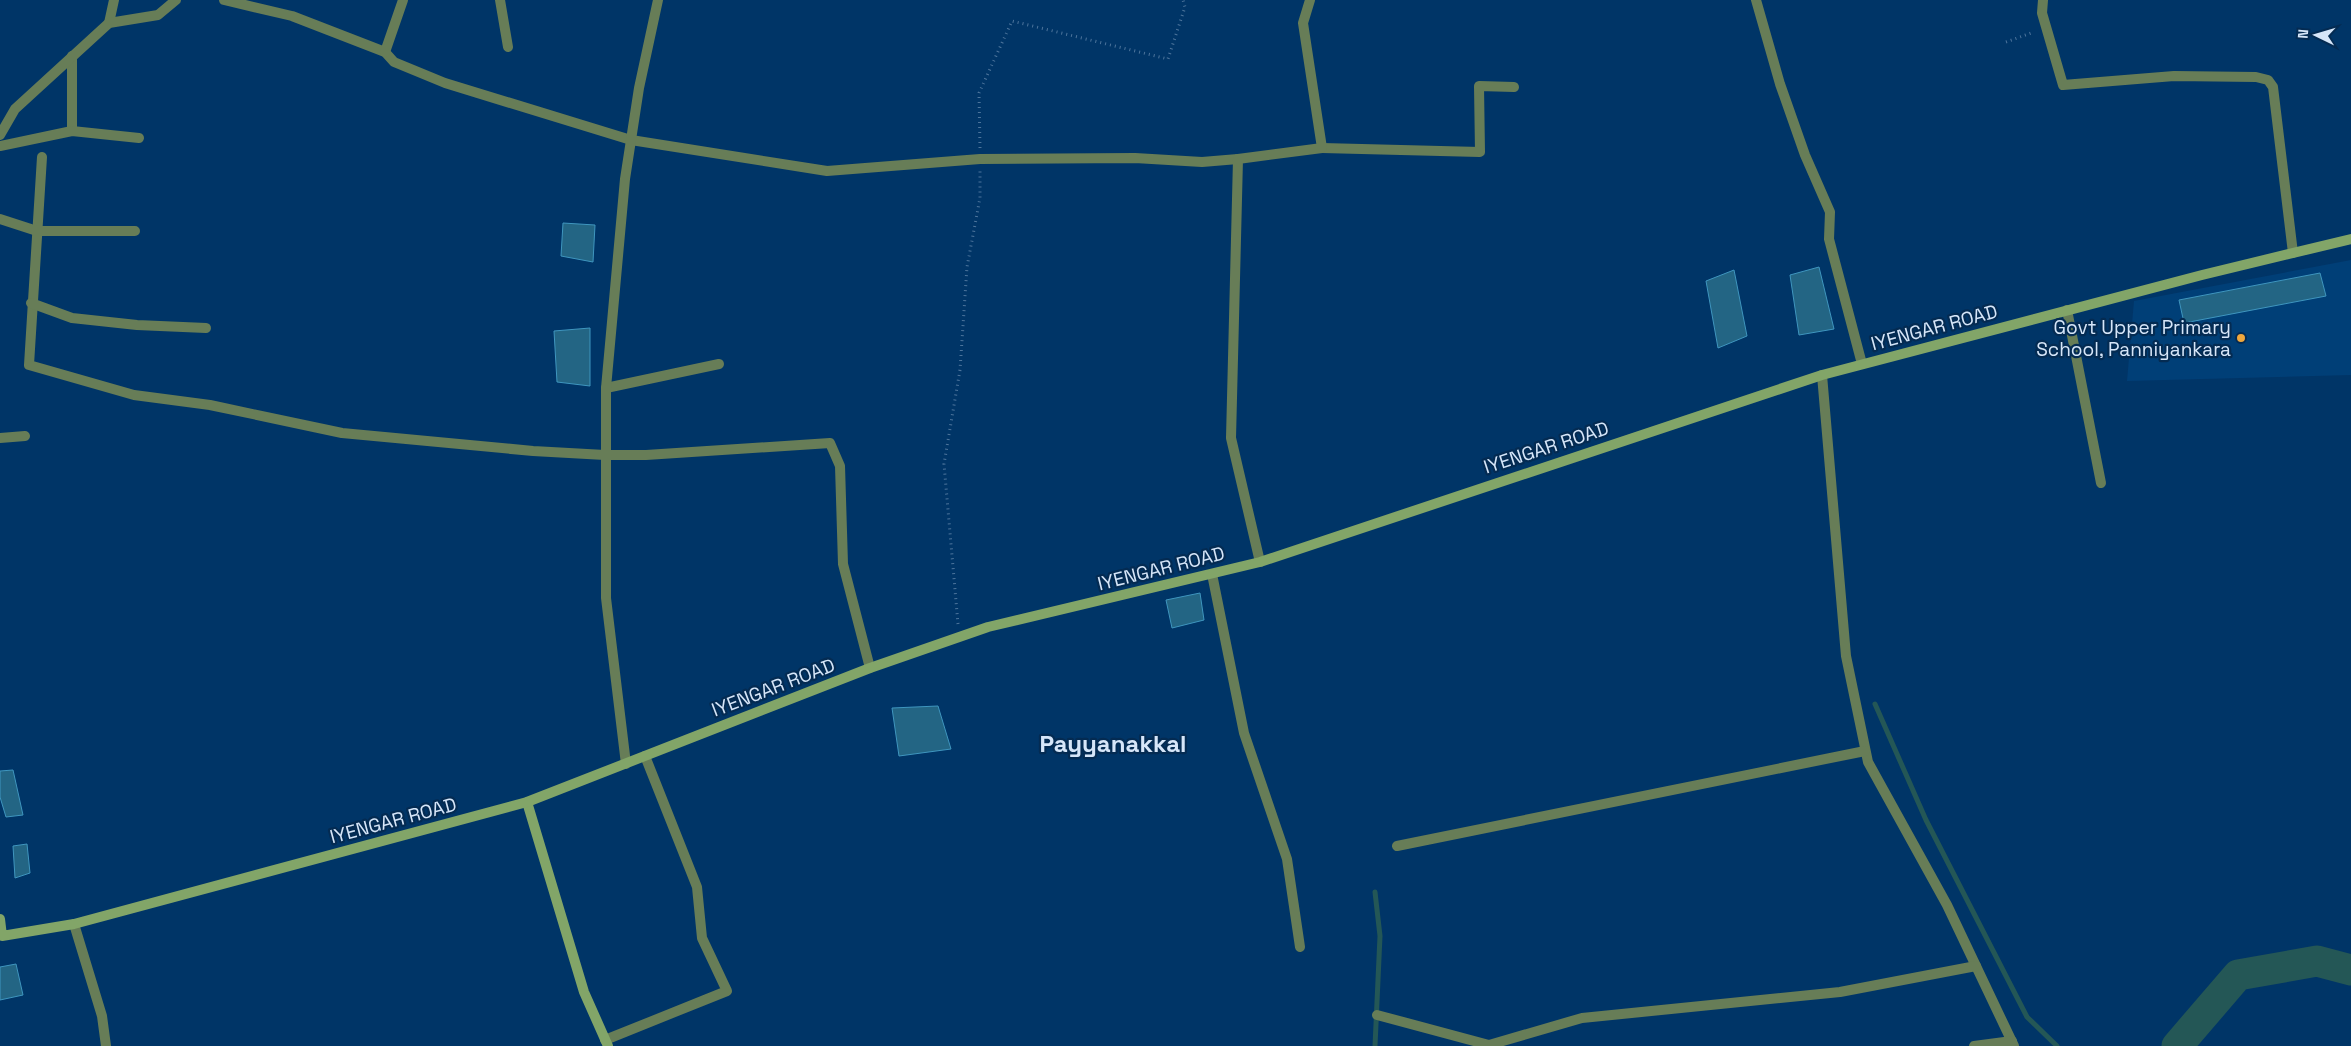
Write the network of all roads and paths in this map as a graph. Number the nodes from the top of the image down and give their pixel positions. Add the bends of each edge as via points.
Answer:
1 (114, 0) edge
2 (176, 0) edge
3 (224, 0) edge
4 (403, 0) edge
5 (500, 0) edge
6 (658, 0) edge
7 (1183, 0) edge
8 (1310, 0) edge
9 (1756, 0) edge
10 (2043, 0) edge
11 (109, 23) junction
12 (508, 47) dead end
13 (384, 52) junction
14 (72, 56) junction
15 (1514, 87) dead end
16 (72, 131) junction
17 (0, 135) edge
18 (139, 138) dead end
19 (631, 140) junction
20 (0, 146) edge
21 (1322, 148) junction
22 (42, 157) dead end
23 (980, 159) junction
24 (1238, 159) junction
25 (0, 219) edge
26 (36, 231) junction
27 (135, 231) dead end
28 (2351, 239) edge
29 (2293, 253) junction
30 (31, 303) junction
31 (2067, 310) junction
32 (206, 328) dead end
33 (719, 364) dead end
34 (1862, 364) junction
35 (1822, 375) junction
36 (606, 388) junction
37 (25, 436) dead end
38 (0, 438) edge
39 (605, 456) junction
40 (2101, 483) dead end
41 (1260, 562) junction
42 (1212, 574) junction
43 (959, 637) junction
44 (870, 668) junction
45 (1865, 750) junction
46 (645, 756) junction
47 (626, 764) junction
48 (527, 802) junction
49 (1397, 846) dead end
50 (0, 919) edge
51 (74, 924) junction
52 (1, 937) edge
53 (1300, 947) dead end
54 (1976, 966) junction
55 (1377, 1014) dead end
56 (607, 1043) edge
57 (2013, 1044) edge
58 (106, 1046) edge
59 (1974, 1046) edge

1 - 11 street
2 - 11 street via 158,15
3 - 13 street via 292,16
4 - 13 street
5 - 12 street
6 - 19 street
7 - 23 path via 1185,7 1168,59 1012,21 979,93
8 - 21 street via 1303,23
9 - 34 street via 1780,84 1805,155 1830,212 1829,239
10 - 29 street via 2042,13 2064,85 2174,76 2268,80 2273,87
11 - 14 street
13 - 19 street via 394,62 445,83
14 - 16 street
14 - 17 street via 15,109
15 - 21 street via 1479,86 1480,152
16 - 18 street
16 - 20 street
19 - 23 street via 827,171
19 - 36 street
21 - 24 street
22 - 26 street
23 - 24 street via 1136,158 1202,162
23 - 43 path via 980,198 967,267 960,370 944,464
24 - 41 street via 1231,438
25 - 26 street
26 - 27 street
26 - 30 street
28 - 29 main road, IYENGAR ROAD
29 - 31 main road, IYENGAR ROAD
30 - 32 street via 72,318
30 - 39 street via 29,365 134,395 210,405 342,433
31 - 34 main road, IYENGAR ROAD
31 - 40 street
33 - 36 street
34 - 35 main road, IYENGAR ROAD
35 - 41 main road, IYENGAR ROAD
35 - 45 street via 1846,656
36 - 39 street
37 - 38 street
39 - 44 street via 830,443 840,466 843,564
39 - 47 street via 606,598
41 - 42 main road, IYENGAR ROAD
42 - 43 main road, IYENGAR ROAD via 988,627
42 - 53 street via 1244,733 1287,859
43 - 44 main road, IYENGAR ROAD
44 - 46 main road, IYENGAR ROAD
45 - 49 street
45 - 54 street via 1868,762 1947,905
46 - 47 main road, IYENGAR ROAD
46 - 56 street via 697,887 702,938 727,991
47 - 48 main road, IYENGAR ROAD
48 - 51 main road, IYENGAR ROAD
48 - 56 main road via 584,992
50 - 52 main road, IYENGAR ROAD
51 - 52 main road, IYENGAR ROAD
51 - 58 street via 102,1016
54 - 55 street via 1840,992 1582,1018 1489,1045
54 - 57 street
57 - 59 street

